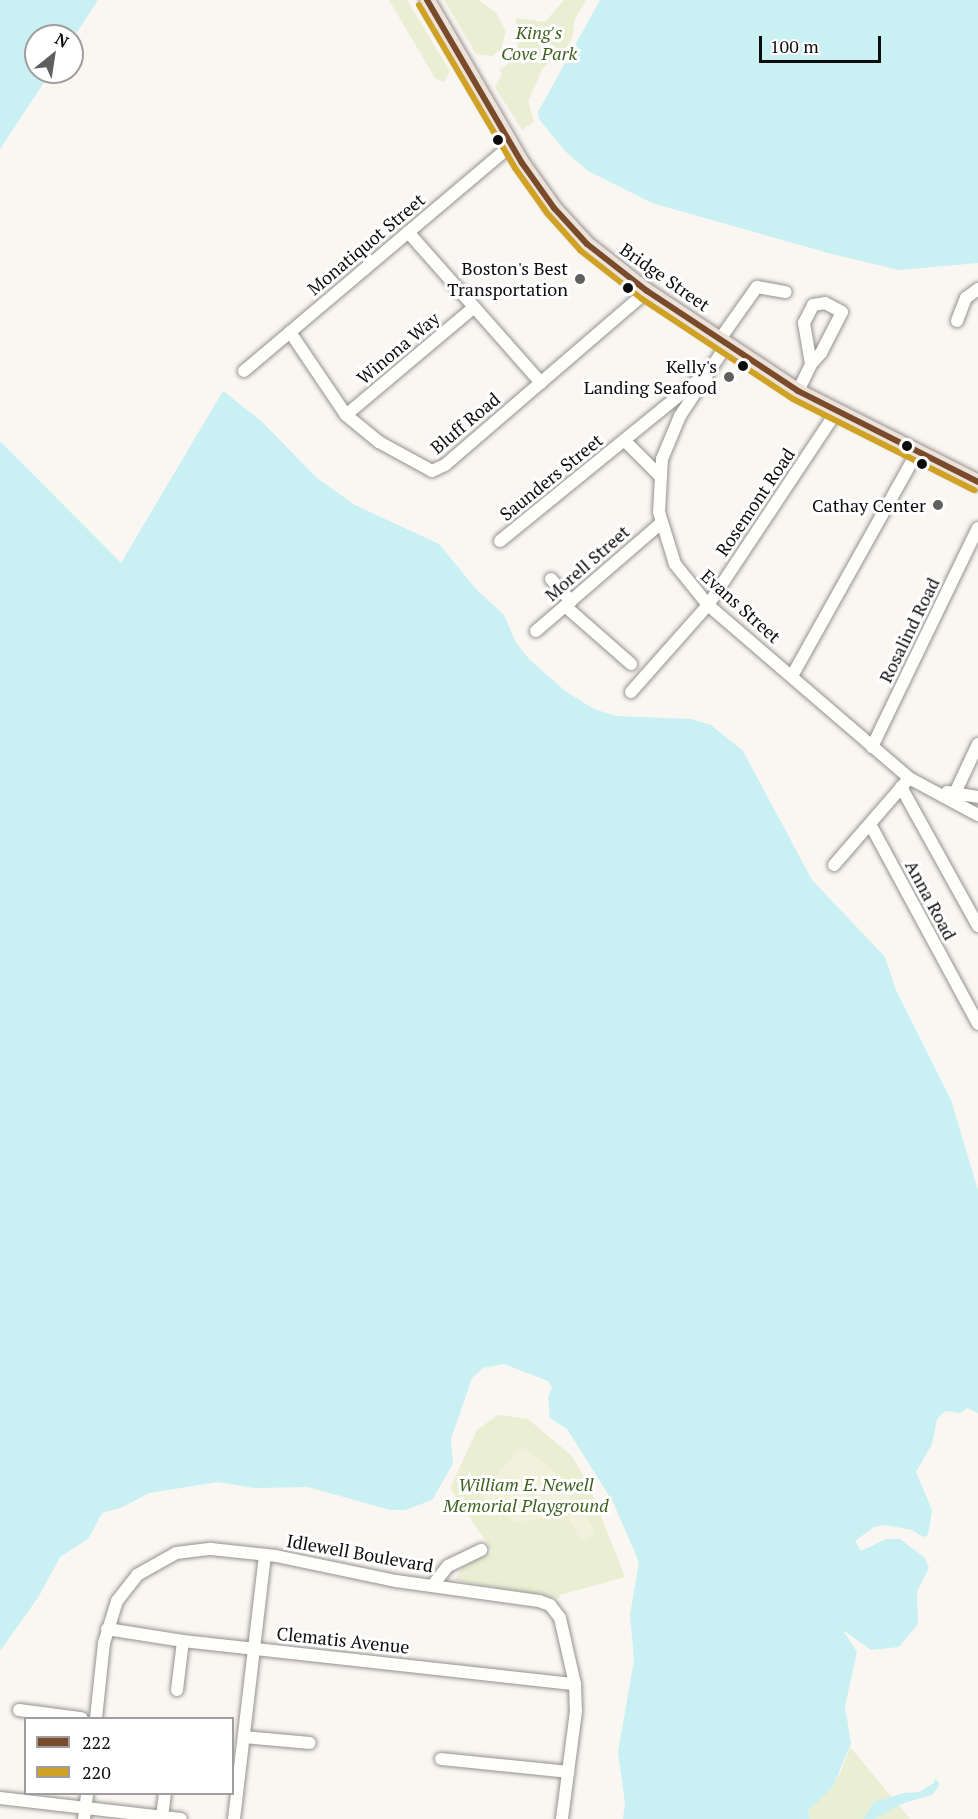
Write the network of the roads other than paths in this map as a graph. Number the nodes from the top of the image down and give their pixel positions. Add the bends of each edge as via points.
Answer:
1 (426, 0) edge
2 (511, 145) junction
3 (408, 232) junction
4 (978, 290) edge
5 (647, 291) junction
6 (786, 292) dead end
7 (473, 308) junction
8 (957, 321) dead end
9 (290, 332) junction
10 (723, 341) junction
11 (811, 364) junction
12 (710, 370) junction
13 (244, 371) dead end
14 (541, 383) junction
15 (798, 391) junction
16 (836, 412) junction
17 (346, 415) junction
18 (625, 441) junction
19 (917, 452) junction
20 (659, 475) junction
21 (978, 482) edge
22 (661, 523) junction
23 (978, 528) edge
24 (500, 542) dead end
25 (551, 579) dead end
26 (568, 603) junction
27 (708, 605) junction
28 (536, 631) dead end
29 (631, 663) dead end
30 (792, 676) junction
31 (631, 692) dead end
32 (978, 744) edge
33 (872, 747) junction
34 (905, 783) junction
35 (928, 789) junction
36 (954, 793) junction
37 (978, 797) edge
38 (978, 815) edge
39 (870, 824) junction
40 (834, 865) dead end
41 (978, 926) edge
42 (978, 1024) edge
43 (482, 1550) dead end
44 (265, 1555) junction
45 (433, 1585) junction
46 (107, 1629) junction
47 (183, 1641) junction
48 (254, 1648) junction
49 (575, 1684) junction
50 (177, 1690) dead end
51 (20, 1710) dead end
52 (67, 1717) edge
53 (96, 1717) edge
54 (244, 1737) junction
55 (310, 1743) dead end
56 (441, 1759) dead end
57 (568, 1772) junction
58 (87, 1795) edge
59 (165, 1795) edge
60 (0, 1798) edge
61 (85, 1814) edge
62 (162, 1817) junction
63 (181, 1819) edge
64 (234, 1819) edge
65 (562, 1819) edge

1 - 2 main road, Bridge Street
2 - 3 street, Monatiquot Street
2 - 5 main road, Bridge Street via 542,192 576,232
3 - 7 street
3 - 9 street, Monatiquot Street
4 - 8 street via 966,298
5 - 10 main road, Bridge Street
5 - 14 street, Bluff Road
6 - 10 street, Evans Street via 757,287
7 - 14 street
7 - 17 street, Winona Way
9 - 13 street, Monatiquot Street
9 - 17 street, Bluff Road
10 - 12 street, Evans Street
10 - 15 main road, Bridge Street
11 - 11 street via 804,323 813,305 825,303 842,312
11 - 15 street
12 - 18 street, Saunders Street
12 - 20 street, Evans Street via 671,432
14 - 17 street, Bluff Road via 445,465 432,471 373,438
15 - 16 main road, Bridge Street
16 - 19 main road, Bridge Street
16 - 27 street, Rosemont Road
18 - 20 street, Saunders Street
18 - 24 street, Saunders Street
19 - 21 main road, Bridge Street
19 - 30 street
20 - 22 street, Evans Street
22 - 26 street, Morell Street
22 - 27 street, Evans Street via 675,564
23 - 33 street, Rosalind Road
25 - 26 street
26 - 28 street, Morell Street
26 - 29 street
27 - 30 street, Evans Street
27 - 31 street, Rosemont Road
30 - 33 street, Evans Street
32 - 36 street
33 - 34 street, Evans Street
34 - 35 street, Evans Street
34 - 39 street
34 - 41 street
35 - 36 street
35 - 38 street, Evans Street
36 - 37 street
39 - 40 street
39 - 42 street, Anna Road
43 - 45 street via 448,1566
44 - 45 street, Idlewell Boulevard
44 - 46 street, Idlewell Boulevard via 205,1549 167,1556 128,1584
44 - 48 street
45 - 49 street, Idlewell Boulevard via 550,1605 562,1623
46 - 47 street, Clematis Avenue
46 - 53 street, Idlewell Boulevard
47 - 48 street, Clematis Avenue
47 - 50 street
48 - 49 street, Clematis Avenue
48 - 54 street
49 - 57 street, Idlewell Boulevard
51 - 52 street
54 - 55 street
54 - 64 street
56 - 57 street
57 - 65 street, Idlewell Boulevard
58 - 61 street
59 - 62 street
60 - 61 street
61 - 62 street
62 - 63 street

